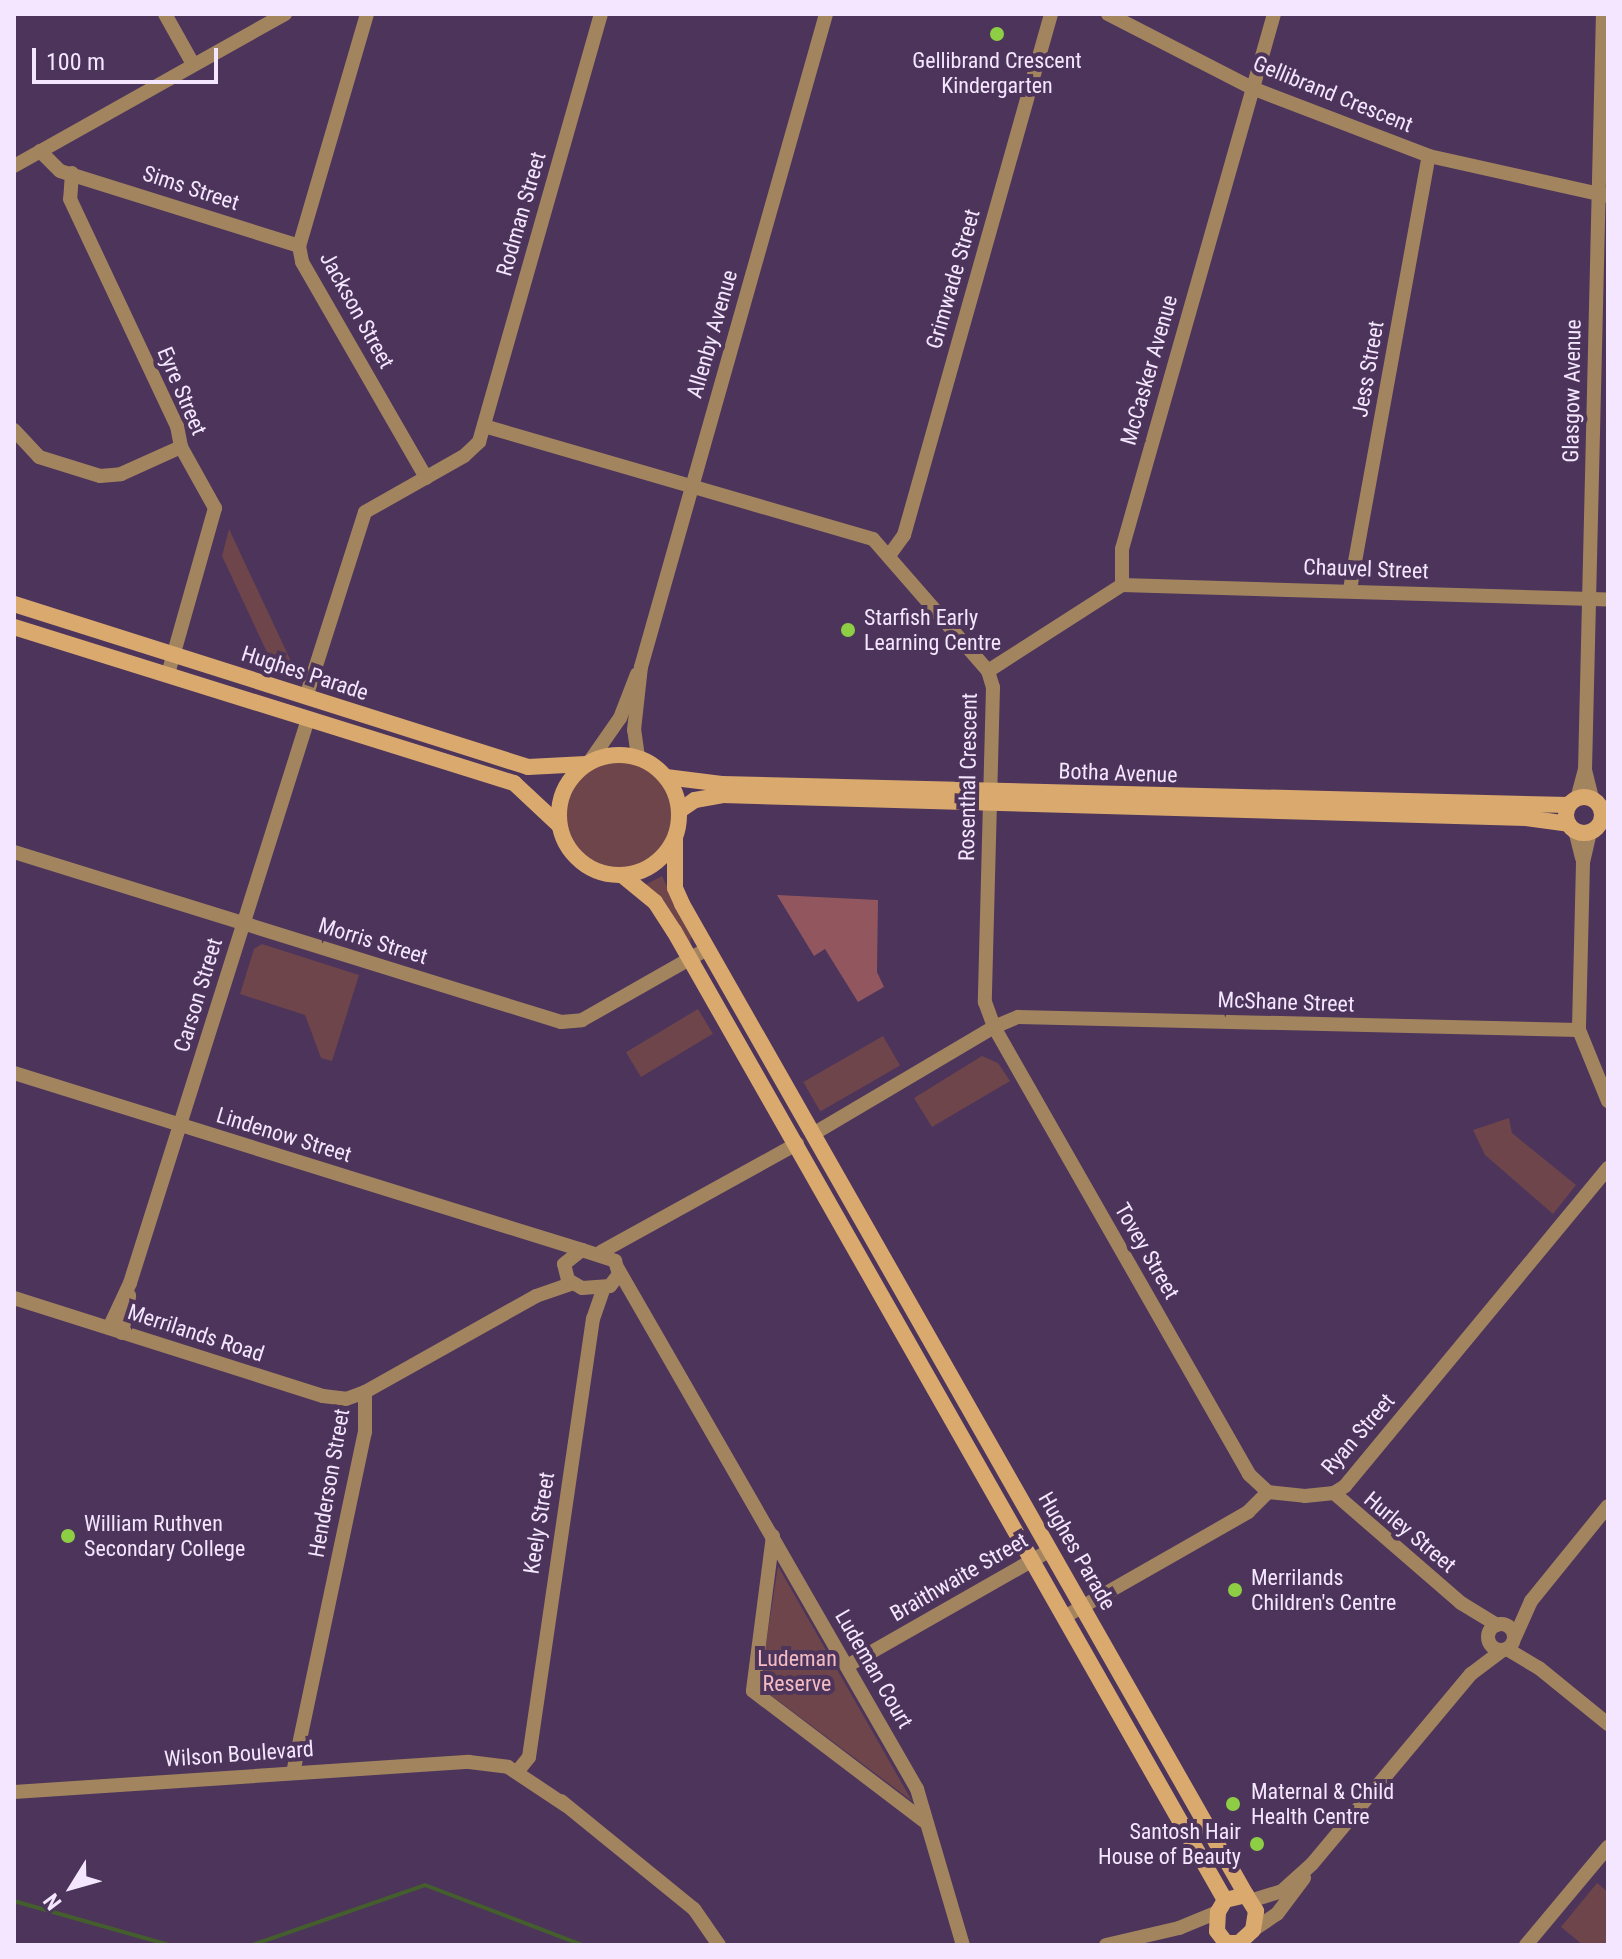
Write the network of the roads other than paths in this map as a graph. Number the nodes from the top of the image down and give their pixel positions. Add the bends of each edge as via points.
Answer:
1 (165, 14) edge
2 (285, 14) edge
3 (601, 14) edge
4 (826, 14) edge
5 (1051, 14) edge
6 (1108, 14) edge
7 (1274, 14) edge
8 (1603, 14) edge
9 (367, 15) edge
10 (193, 64) junction
11 (1252, 88) junction
12 (59, 141) junction
13 (40, 151) junction
14 (1429, 156) junction
15 (14, 166) edge
16 (71, 173) junction
17 (1603, 189) edge
18 (299, 246) junction
19 (14, 430) edge
20 (483, 430) junction
21 (181, 447) junction
22 (426, 478) junction
23 (691, 488) junction
24 (891, 553) junction
25 (1122, 585) junction
26 (1350, 589) junction
27 (1590, 599) junction
28 (1608, 599) edge
29 (14, 604) edge
30 (14, 627) edge
31 (175, 654) junction
32 (641, 667) junction
33 (988, 671) junction
34 (168, 674) junction
35 (306, 697) junction
36 (620, 718) junction
37 (308, 719) junction
38 (635, 723) junction
39 (638, 757) junction
40 (588, 763) junction
41 (666, 777) junction
42 (827, 792) junction
43 (991, 797) junction
44 (1589, 803) edge
45 (1372, 808) junction
46 (679, 811) junction
47 (559, 825) junction
48 (1588, 828) edge
49 (675, 839) junction
50 (14, 852) edge
51 (622, 875) junction
52 (244, 924) junction
53 (707, 949) junction
54 (690, 959) junction
55 (994, 1027) junction
56 (1579, 1030) junction
57 (14, 1073) edge
58 (1608, 1101) edge
59 (180, 1125) junction
60 (813, 1134) junction
61 (797, 1144) junction
62 (1608, 1168) edge
63 (867, 1230) junction
64 (639, 1236) junction
65 (541, 1238) junction
66 (851, 1240) junction
67 (582, 1250) junction
68 (601, 1252) junction
69 (564, 1266) junction
70 (618, 1267) junction
71 (577, 1286) junction
72 (607, 1288) junction
73 (536, 1296) junction
74 (14, 1298) edge
75 (639, 1304) junction
76 (593, 1319) junction
77 (116, 1331) junction
78 (365, 1392) junction
79 (1268, 1492) junction
80 (1334, 1493) junction
81 (1608, 1506) edge
82 (773, 1536) junction
83 (1050, 1550) junction
84 (1034, 1559) junction
85 (1531, 1601) junction
86 (1083, 1607) junction
87 (1066, 1616) junction
88 (1493, 1630) junction
89 (1510, 1644) junction
90 (847, 1666) junction
91 (1471, 1674) junction
92 (1608, 1724) edge
93 (519, 1767) junction
94 (293, 1773) junction
95 (14, 1792) edge
96 (930, 1826) junction
97 (1608, 1847) edge
98 (1312, 1864) junction
99 (1249, 1897) junction
100 (1221, 1906) junction
101 (1179, 1928) junction
102 (1249, 1938) edge
103 (1221, 1939) edge
104 (719, 1945) edge
105 (963, 1945) edge
106 (1106, 1945) edge
107 (1526, 1945) edge

1 - 10 street
2 - 10 street
3 - 20 street, Rodman Street
4 - 23 street, Allenby Avenue
5 - 24 street, Grimwade Street via 904,535
6 - 11 street, Gellibrand Crescent
7 - 11 street, McCasker Avenue
8 - 17 street, Glasgow Avenue
9 - 18 street, Jackson Street
10 - 12 street
11 - 14 street, Gellibrand Crescent
11 - 25 street, McCasker Avenue via 1122,549
12 - 13 street
12 - 16 street via 62,163
13 - 15 street
13 - 16 street, Sims Street via 53,167
14 - 17 street, Gellibrand Crescent
14 - 26 street, Jess Street
16 - 18 street, Sims Street
16 - 21 street, Eyre Street via 70,199 177,426
17 - 27 street, Glasgow Avenue
18 - 22 street, Jackson Street via 302,262
19 - 21 street via 39,457 100,476 121,474
20 - 22 street via 470,452
20 - 23 street, Rosenthal Crescent
21 - 31 street, Eyre Street via 194,461 216,514
22 - 35 street via 365,512
23 - 24 street, Rosenthal Crescent via 873,539
23 - 32 street, Allenby Avenue
24 - 33 street, Rosenthal Crescent
25 - 26 street, Chauvel Street
25 - 33 street
26 - 27 street, Chauvel Street
27 - 28 street, Chauvel Street
27 - 44 street, Glasgow Avenue via 1585,770
29 - 31 street, Hughes Parade
30 - 34 street, Hughes Parade
31 - 34 street, Eyre Street
31 - 35 street, Hughes Parade
32 - 36 street, Allenby Avenue
32 - 38 street, Allenby Avenue
33 - 43 street, Rosenthal Crescent via 993,687
34 - 37 street, Hughes Parade
35 - 37 street
35 - 40 street, Hughes Parade via 528,767
36 - 38 street
36 - 40 street, Allenby Avenue
37 - 47 street, Hughes Parade via 514,783
37 - 52 street, Carson Street
38 - 39 street, Allenby Avenue
39 - 40 street via 622,754
39 - 41 street
40 - 47 street via 564,790
41 - 42 street, Botha Avenue
41 - 46 street
42 - 43 street, Botha Avenue
42 - 46 street, Botha Avenue via 722,795 695,800
43 - 45 street, Botha Avenue
43 - 55 street, Rosenthal Crescent via 985,1002
44 - 45 street, Botha Avenue
44 - 48 street
44 - 48 street
45 - 48 street, Botha Avenue
46 - 49 street
47 - 51 street via 581,862
48 - 56 street
49 - 51 street via 653,865
49 - 53 street, Hughes Parade via 675,888
50 - 52 street, Morris Street
51 - 54 street, Hughes Parade via 655,902
52 - 54 street, Morris Street via 570,1023
52 - 59 street, Carson Street
53 - 54 street, Morris Street
53 - 60 street, Hughes Parade
54 - 61 street, Hughes Parade
55 - 56 street, McShane Street via 1018,1017
55 - 60 street
55 - 79 street, Tovey Street via 1249,1474
56 - 58 street
57 - 59 street, Lindenow Street
59 - 65 street, Lindenow Street
59 - 77 street, Carson Street
60 - 63 street, Hughes Parade
61 - 64 street
61 - 66 street, Hughes Parade
62 - 80 street, Ryan Street
63 - 66 street
63 - 83 street, Hughes Parade
64 - 68 street
64 - 70 street
65 - 67 street, Lindenow Street
65 - 69 street
66 - 84 street, Hughes Parade
67 - 68 street
67 - 69 street
68 - 70 street
69 - 71 street
69 - 73 street, Henderson Street
70 - 72 street
70 - 75 street, Ludeman Court
71 - 72 street
71 - 73 street, Henderson Street
71 - 76 street, Keely Street
72 - 75 street, Ludeman Court
72 - 76 street, Keely Street
73 - 78 street, Henderson Street
74 - 77 street, Merrilands Road
75 - 82 street, Ludeman Court
76 - 93 street, Keely Street via 529,1734
77 - 78 street, Merrilands Road via 323,1396 346,1399
78 - 94 street, Henderson Street via 365,1432
79 - 80 street, Ryan Street
79 - 86 street via 1248,1512
80 - 88 street, Hurley Street
81 - 85 street
82 - 90 street, Ludeman Court
82 - 96 street via 753,1691
83 - 84 street, Braithwaite Street
83 - 86 street, Hughes Parade
84 - 87 street, Hughes Parade
84 - 90 street, Braithwaite Street
85 - 88 street
85 - 89 street
86 - 87 street
86 - 99 street, Hughes Parade
87 - 100 street, Hughes Parade
88 - 89 street via 1510,1627
88 - 89 street via 1494,1648
88 - 91 street
89 - 91 street
89 - 92 street
90 - 96 street, Ludeman Court via 917,1789
91 - 98 street
93 - 94 street, Wilson Boulevard via 469,1762
93 - 104 street, Wilson Boulevard via 694,1909
94 - 95 street, Wilson Boulevard
96 - 105 street, Ludeman Court
97 - 107 street
98 - 99 street via 1282,1891
98 - 102 street via 1284,1907
99 - 100 street
99 - 102 street
100 - 101 street
100 - 103 street
101 - 103 street
101 - 106 street
102 - 103 street

